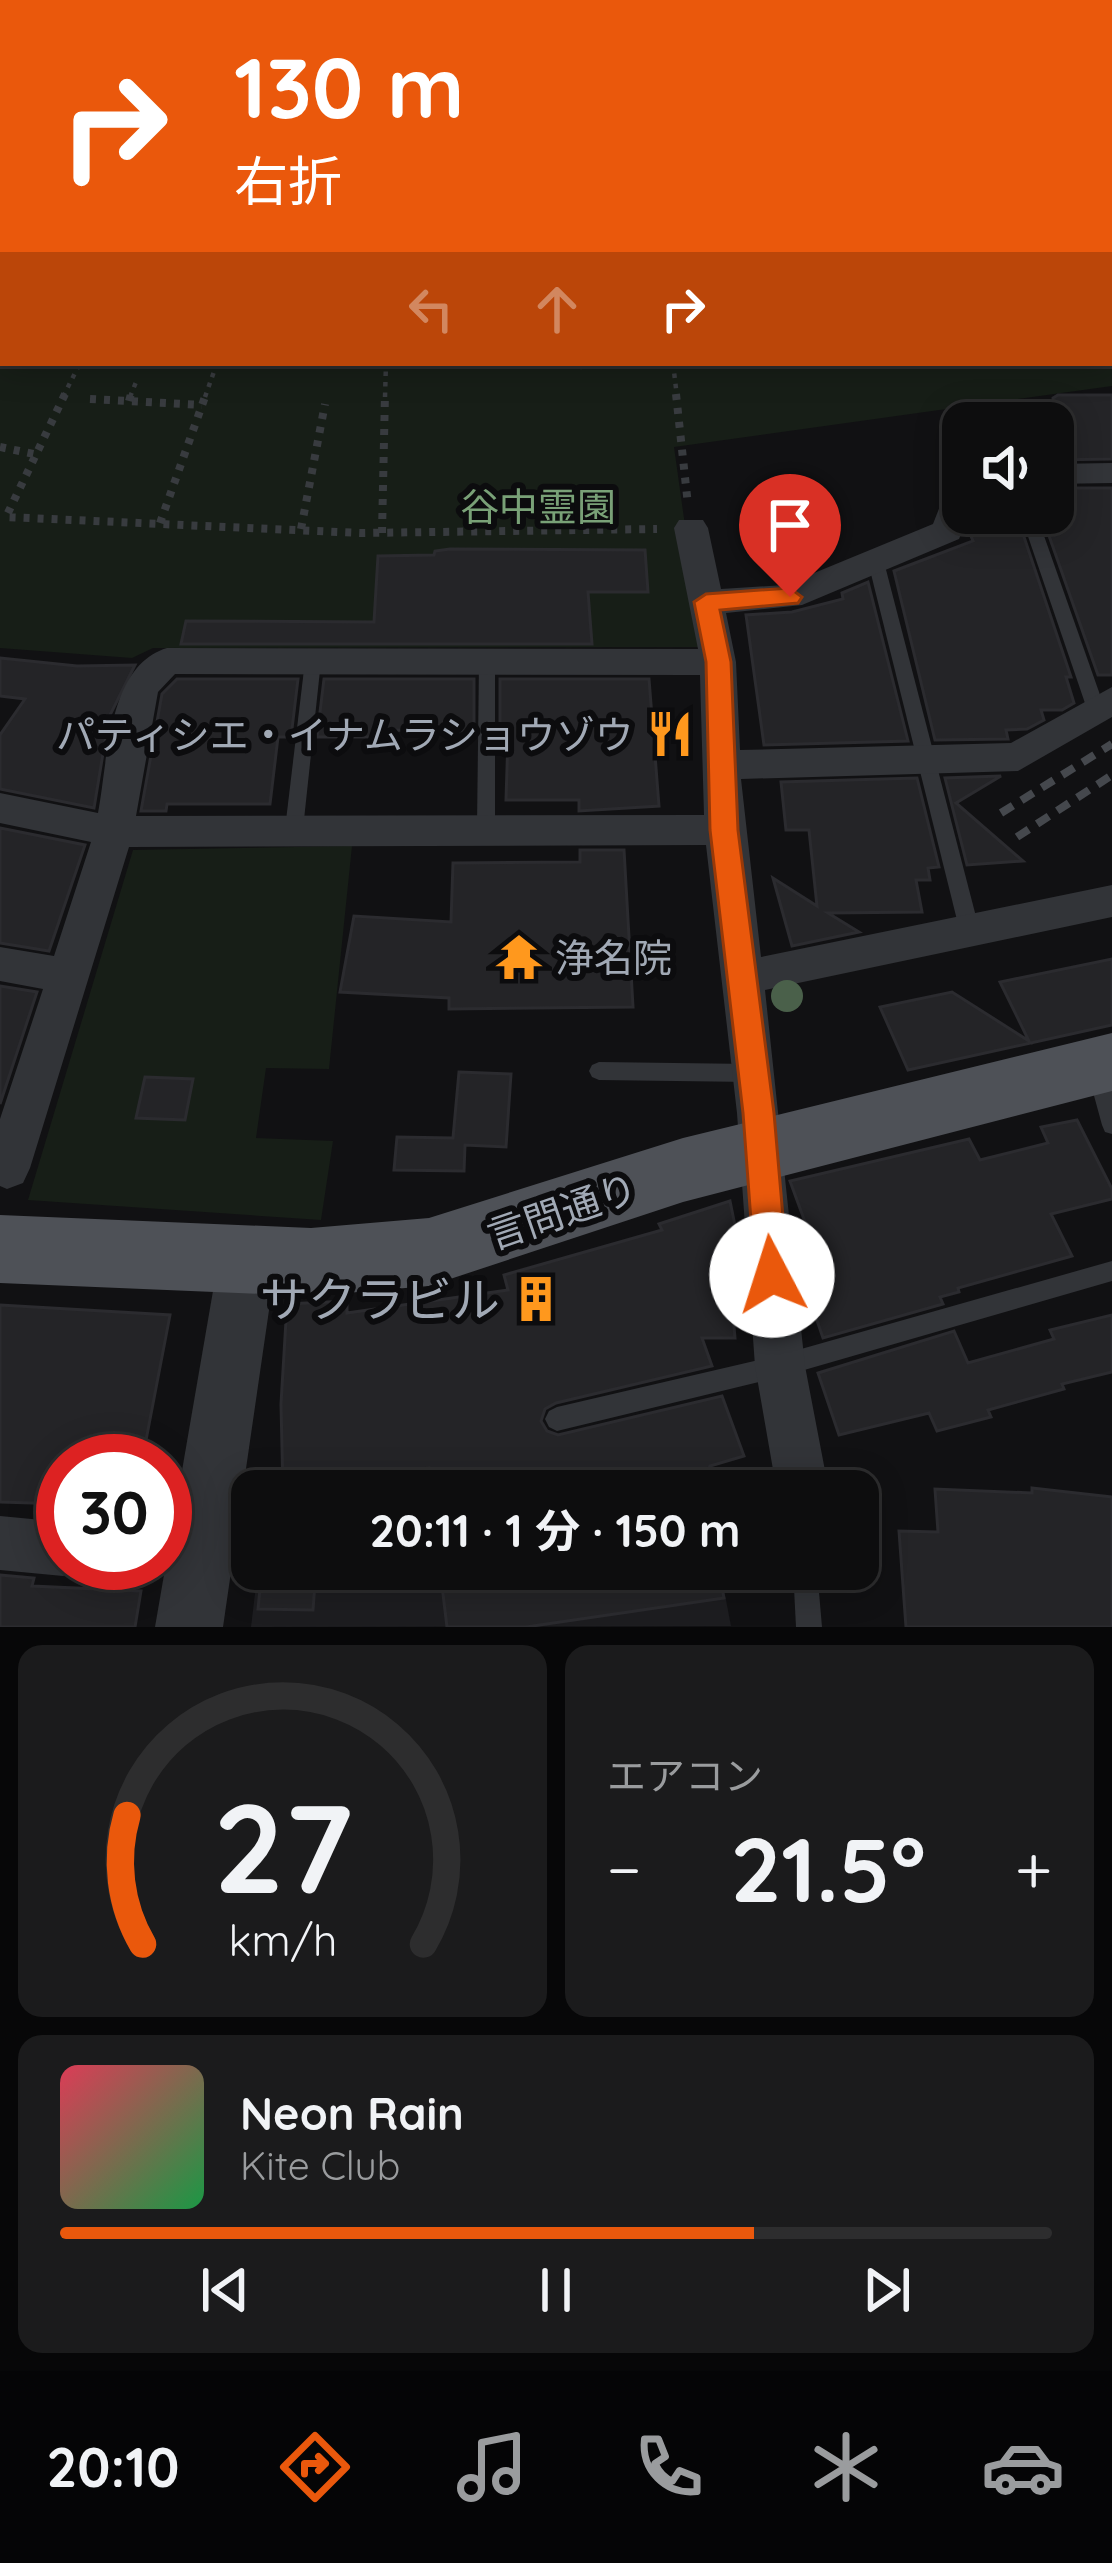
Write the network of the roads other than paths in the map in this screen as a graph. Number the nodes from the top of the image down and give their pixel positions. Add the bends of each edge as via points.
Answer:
1 (1112, 473) edge
2 (1074, 474) edge
3 (691, 528) road end
4 (942, 534) edge
5 (1036, 534) edge
6 (876, 562) junction
7 (706, 602) junction
8 (313, 661) junction
9 (487, 662) junction
10 (718, 662) junction
11 (1104, 704) edge
12 (924, 760) junction
13 (721, 765) junction
14 (0, 808) edge
15 (486, 827) junction
16 (294, 829) junction
17 (724, 830) junction
18 (114, 832) junction
19 (1112, 901) edge
20 (970, 932) junction
21 (0, 964) edge
22 (68, 976) junction
23 (741, 978) junction
24 (599, 1071) dead end
25 (752, 1072) junction
26 (1107, 1084) edge
27 (760, 1149) junction
28 (2, 1176) edge
29 (0, 1250) edge
30 (247, 1262) junction
31 (1112, 1271) edge
32 (780, 1366) junction
33 (557, 1419) dead end
34 (798, 1470) edge
35 (192, 1513) edge
36 (0, 1543) edge
37 (36, 1546) edge
38 (185, 1590) edge
39 (807, 1590) edge
40 (189, 1627) edge
41 (808, 1627) edge

1 - 2 street
3 - 7 street
4 - 6 street
5 - 11 lane
6 - 7 street via 790,597
6 - 12 lane
7 - 10 street
8 - 9 street
8 - 16 lane
8 - 18 street via 167,662 151,673 140,692
9 - 10 street
9 - 15 lane
10 - 13 street
11 - 12 street via 1018,757
12 - 13 street
12 - 20 lane
13 - 17 street
14 - 18 street
15 - 16 street
15 - 17 street
16 - 18 street
17 - 23 street
18 - 22 street
19 - 20 street
20 - 23 street
21 - 22 street
22 - 28 street
23 - 25 street
24 - 25 lane
25 - 27 street
26 - 27 main road, 言問通り
27 - 30 main road, 言問通り via 428,1252
27 - 32 street
29 - 30 main road, 言問通り
30 - 35 street
31 - 32 lane
32 - 33 lane
32 - 34 street
36 - 37 street
38 - 40 street
39 - 41 lane

